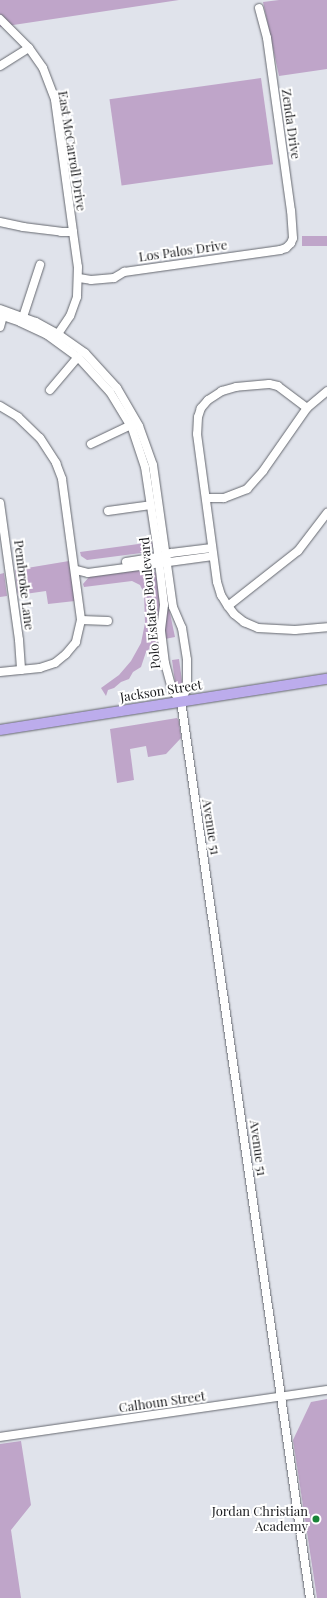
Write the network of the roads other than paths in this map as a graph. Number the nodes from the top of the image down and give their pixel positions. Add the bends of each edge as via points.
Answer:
1 (259, 8) dead end
2 (0, 19) edge
3 (29, 48) junction
4 (0, 66) edge
5 (0, 222) edge
6 (73, 232) junction
7 (291, 243) joint
8 (40, 265) dead end
9 (79, 278) junction
10 (1, 314) edge
11 (23, 317) junction
12 (0, 326) edge
13 (56, 337) junction
14 (78, 357) junction
15 (50, 390) dead end
16 (327, 390) edge
17 (0, 406) edge
18 (307, 408) junction
19 (131, 425) junction
20 (91, 444) dead end
21 (206, 498) junction
22 (0, 503) edge
23 (152, 505) junction
24 (108, 511) dead end
25 (327, 513) edge
26 (212, 552) junction
27 (162, 559) junction
28 (76, 570) junction
29 (228, 606) junction
30 (81, 620) junction
31 (108, 621) dead end
32 (327, 627) edge
33 (21, 670) junction
34 (0, 672) edge
35 (327, 679) edge
36 (181, 701) junction
37 (0, 730) edge
38 (327, 1390) edge
39 (281, 1397) junction
40 (0, 1437) edge
41 (310, 1598) edge

1 - 7 street, Zenda Drive via 267,38 290,204 293,231
2 - 3 street, East McCarroll Drive
3 - 4 street
3 - 6 street, East McCarroll Drive via 43,68 55,100
5 - 6 street
6 - 9 street, East McCarroll Drive
7 - 9 street, Los Palos Drive via 280,250 124,272 114,278
8 - 11 street
9 - 13 street via 74,307
10 - 11 street, Polo Estates Boulevard
10 - 12 street
10 - 13 street, Polo Estates Boulevard
11 - 13 street, Polo Estates Boulevard
13 - 14 street, Polo Estates Boulevard
13 - 27 street, Polo Estates Boulevard via 85,353 108,377 126,400 139,426 155,477
14 - 15 street
14 - 19 street, Polo Estates Boulevard via 110,392
16 - 18 street
17 - 28 street via 18,417 40,438 56,463 66,494
18 - 21 street via 263,471 247,489 224,498
18 - 21 street via 284,390 269,384 236,387 222,391 208,400 201,408 197,425
19 - 20 street
19 - 23 street, Polo Estates Boulevard via 145,467
21 - 26 street
22 - 33 street, Pembroke Lane
23 - 24 street
23 - 27 street, Polo Estates Boulevard
25 - 29 street via 298,551
26 - 27 street
26 - 29 street via 216,582
27 - 28 street via 88,573
27 - 36 street, Polo Estates Boulevard via 162,631 165,663 172,690
27 - 36 street, Polo Estates Boulevard via 173,607 182,628 187,660 187,688
28 - 30 street
29 - 32 street via 244,622 258,628 295,630
30 - 31 street
30 - 33 street via 76,642 62,658 40,668
33 - 34 street
35 - 36 main road, Jackson Street
36 - 37 main road, Jackson Street
36 - 39 street, Avenue 51
38 - 39 street, Calhoun Street
39 - 40 street, Calhoun Street
39 - 41 street, Avenue 51

